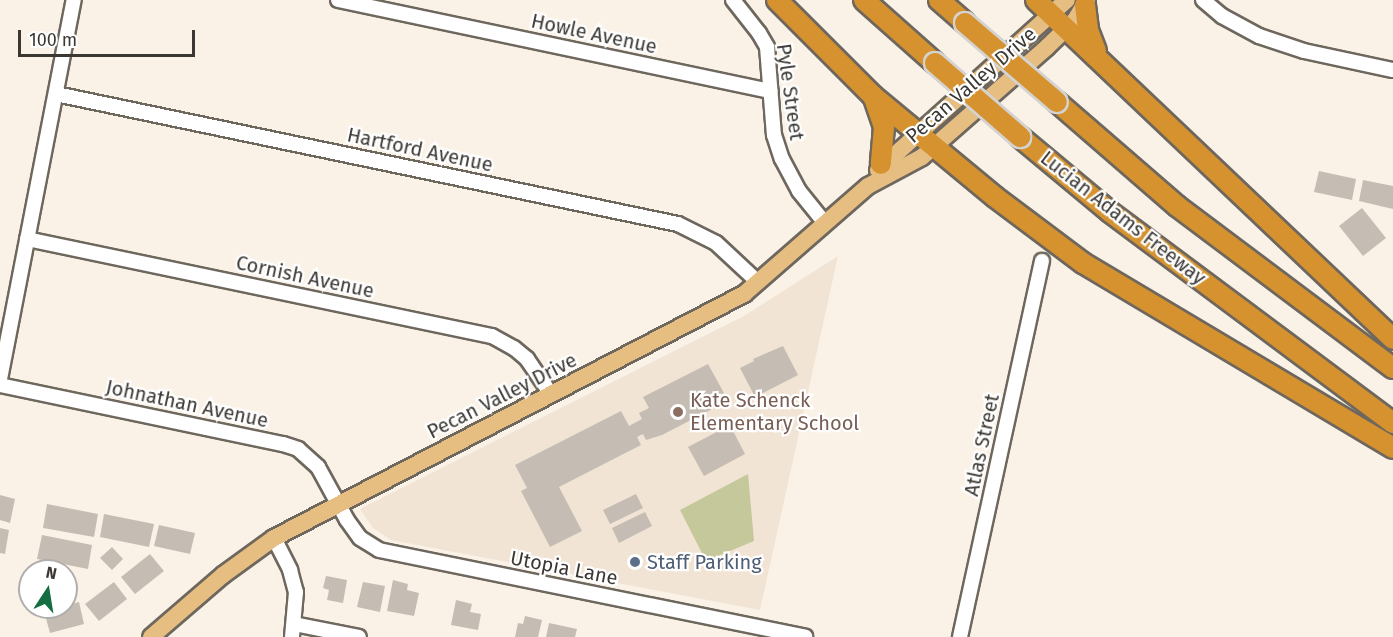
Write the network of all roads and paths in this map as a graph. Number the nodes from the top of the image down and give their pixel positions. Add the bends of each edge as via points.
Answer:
1 (74, 0) edge
2 (338, 0) edge
3 (733, 0) edge
4 (777, 0) edge
5 (864, 0) edge
6 (939, 0) edge
7 (1036, 0) edge
8 (1203, 0) edge
9 (1080, 2) edge
10 (1051, 13) junction
11 (1067, 27) junction
12 (1100, 59) junction
13 (1393, 70) edge
14 (771, 91) junction
15 (56, 94) junction
16 (873, 96) junction
17 (917, 132) junction
18 (934, 146) junction
19 (881, 164) junction
20 (868, 186) junction
21 (824, 222) junction
22 (27, 239) junction
23 (1042, 261) dead end
24 (758, 282) junction
25 (1393, 339) edge
26 (1393, 368) edge
27 (0, 379) edge
28 (0, 385) edge
29 (551, 394) junction
30 (1393, 423) edge
31 (1393, 448) edge
32 (339, 503) junction
33 (274, 538) junction
34 (293, 630) edge
35 (762, 633) edge
36 (151, 637) edge
37 (359, 637) edge
38 (805, 637) edge
39 (960, 637) edge

1 - 15 street
2 - 14 street, Howle Avenue
3 - 14 street, Pyle Street via 764,40
4 - 16 highway
5 - 30 highway, Lucian Adams Freeway, bridge via 1110,212
6 - 26 highway, bridge via 1177,206
7 - 10 highway
8 - 13 street via 1222,16 1259,36 1304,51
9 - 10 main road, Pecan Valley Drive
9 - 11 main road, Pecan Valley Drive
9 - 12 highway
10 - 11 highway
10 - 17 main road, Pecan Valley Drive
11 - 12 highway
11 - 18 main road, Pecan Valley Drive
12 - 25 highway
14 - 21 street, Pyle Street via 774,135 782,159 799,191
15 - 22 street
15 - 24 street, Hartford Avenue via 678,224 716,243
16 - 17 highway
16 - 19 highway via 884,127
17 - 18 highway
17 - 19 main road, Pecan Valley Drive
18 - 20 main road, Pecan Valley Drive via 918,160
18 - 31 highway via 1083,263
19 - 20 main road, Pecan Valley Drive
20 - 21 main road, Pecan Valley Drive
21 - 24 main road, Pecan Valley Drive
22 - 27 street
22 - 29 street, Cornish Avenue via 492,336 527,359
23 - 39 street, Atlas Street
24 - 29 main road, Pecan Valley Drive via 726,304
28 - 32 street, Johnathan Avenue via 298,449 318,467
29 - 32 main road, Pecan Valley Drive
32 - 33 main road, Pecan Valley Drive
32 - 35 street, Utopia Lane via 360,538 392,554
33 - 34 street via 296,592
33 - 36 main road, Pecan Valley Drive via 223,575
34 - 37 street
35 - 38 street, Utopia Lane

